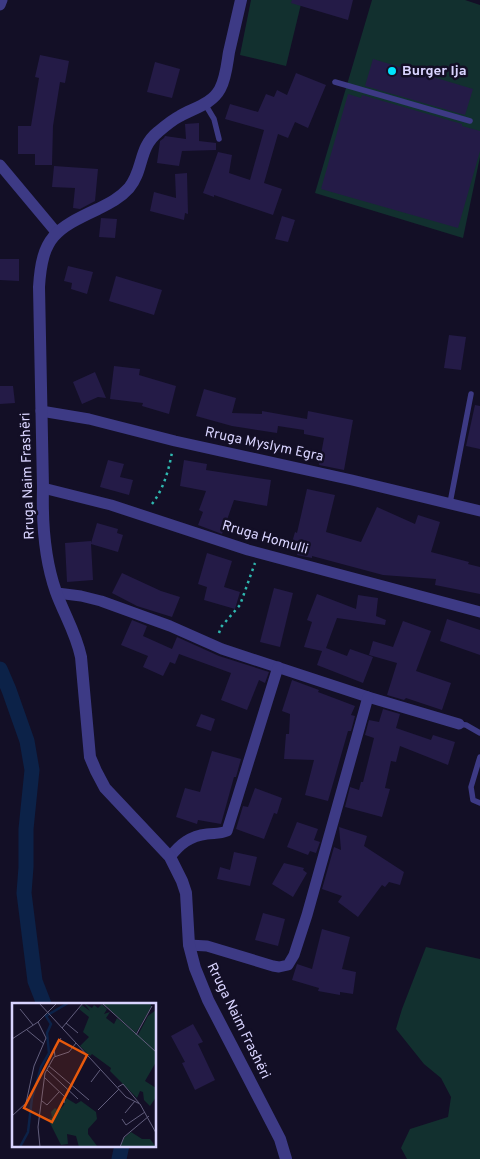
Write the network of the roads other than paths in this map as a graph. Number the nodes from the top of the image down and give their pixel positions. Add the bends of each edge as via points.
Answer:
1 (2, 0) edge
2 (242, 0) edge
3 (0, 5) edge
4 (336, 82) dead end
5 (205, 104) junction
6 (470, 121) dead end
7 (218, 139) dead end
8 (0, 165) edge
9 (56, 232) junction
10 (471, 394) dead end
11 (41, 411) junction
12 (43, 488) junction
13 (450, 503) junction
14 (480, 511) edge
15 (57, 593) junction
16 (480, 612) edge
17 (278, 667) junction
18 (368, 697) junction
19 (459, 724) joint
20 (480, 733) edge
21 (480, 757) edge
22 (480, 803) edge
23 (170, 857) junction
24 (189, 945) junction
25 (286, 1159) edge

1 - 3 street
2 - 5 street, Rruga Naim Frashëri via 225,75 220,89
4 - 6 lane
5 - 7 lane via 214,118
5 - 9 street, Rruga Naim Frashëri via 179,116 156,133 141,156 138,173 119,199
8 - 9 street
9 - 11 street, Rruga Naim Frashëri via 40,268
10 - 13 lane
11 - 12 street, Rruga Naim Frashëri
11 - 13 street, Rruga Myslym Egra via 89,419
12 - 15 street, Rruga Naim Frashëri via 45,541
12 - 16 street, Rruga Homulli via 111,505 259,553
13 - 14 street, Rruga Myslym Egra
15 - 17 street via 101,602
15 - 23 street, Rruga Naim Frashëri via 78,641 90,757 106,788
17 - 18 street
17 - 23 street via 227,830 190,838
18 - 19 street
18 - 24 street via 307,915 288,965 273,966 207,946
19 - 20 lane
21 - 22 lane via 471,787 474,800
23 - 24 street, Rruga Naim Frashëri via 186,894
24 - 25 street, Rruga Naim Frashëri via 208,1000 280,1139

